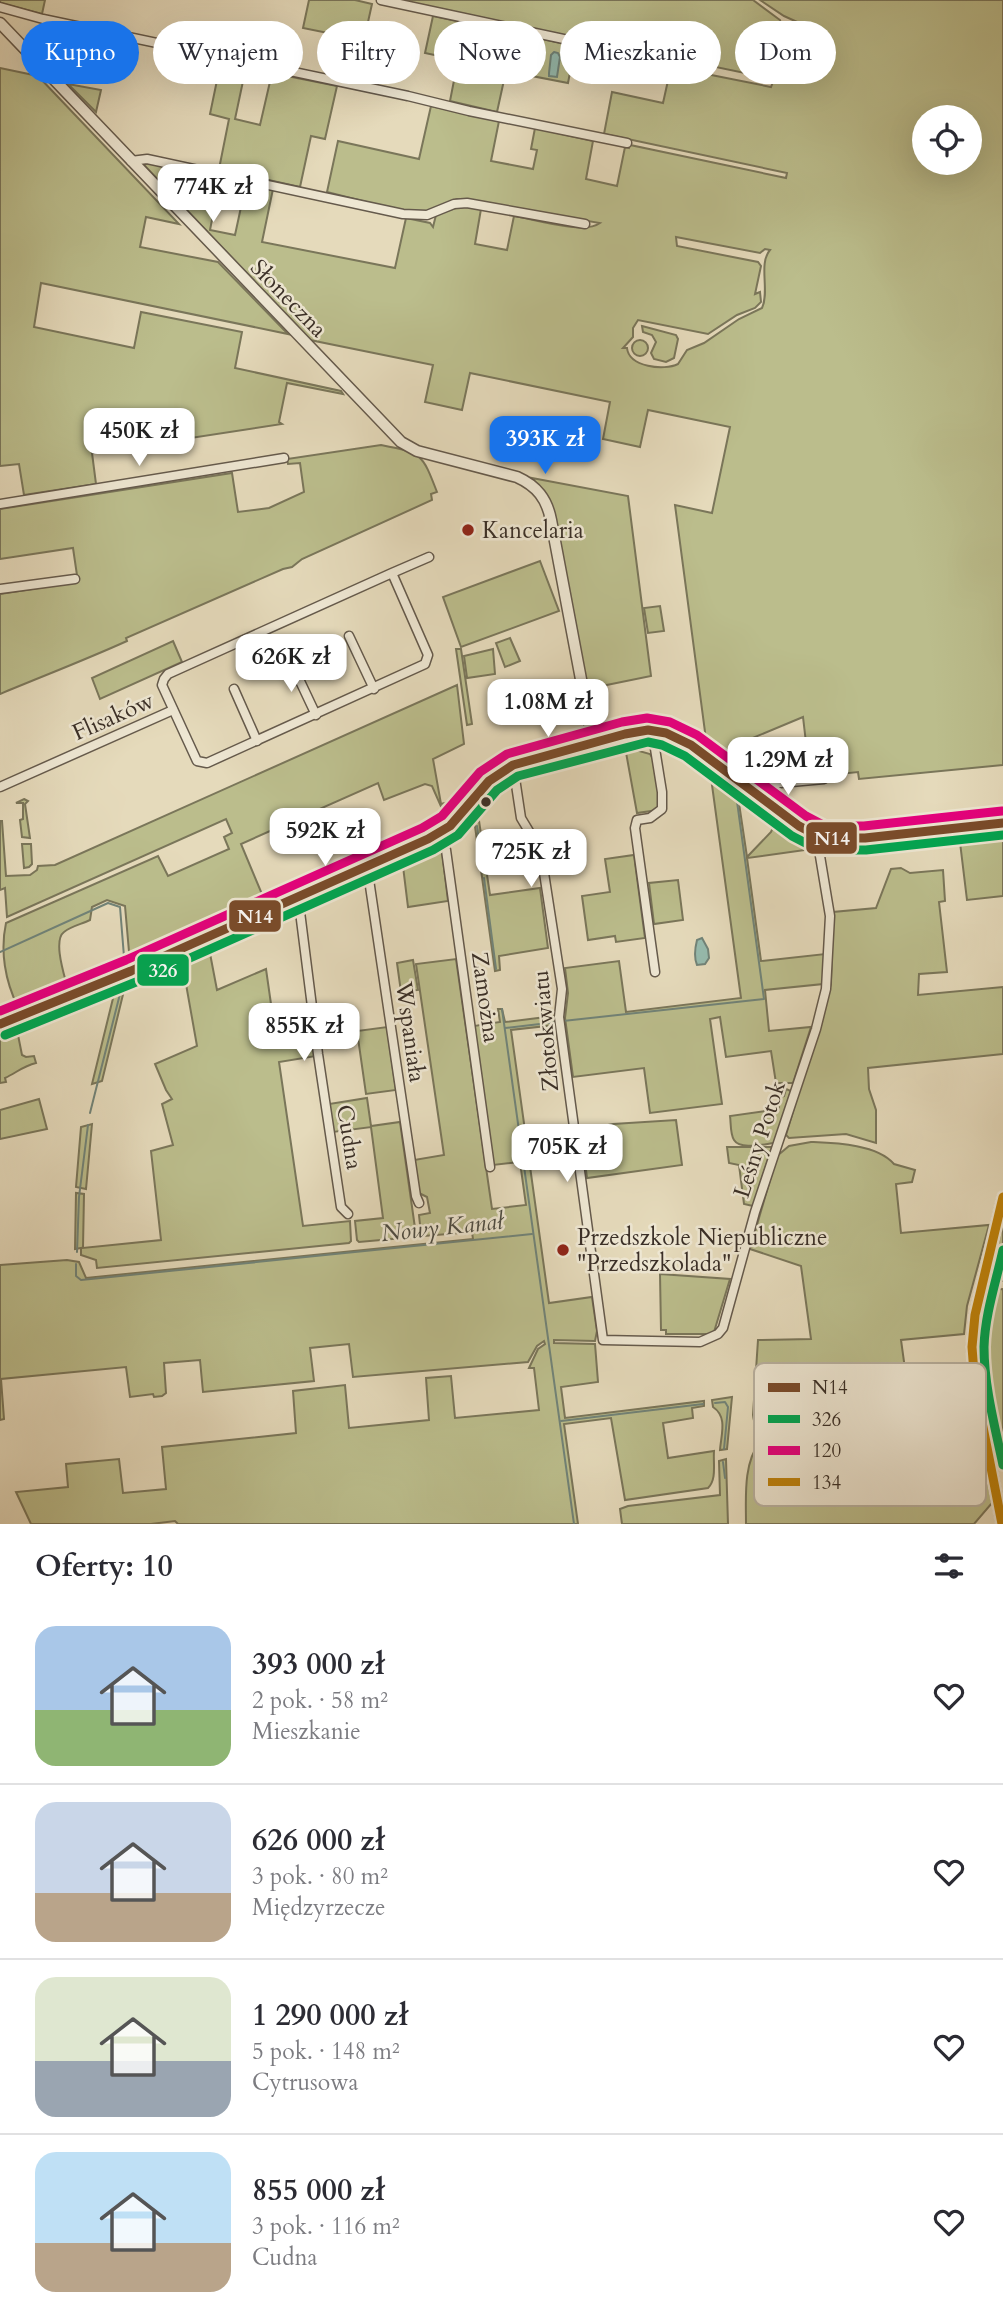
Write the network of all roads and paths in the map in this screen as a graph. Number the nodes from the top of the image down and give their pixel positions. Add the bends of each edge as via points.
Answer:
1 (381, 0) edge
2 (0, 6) edge
3 (0, 23) edge
4 (560, 38) edge
5 (627, 142) dead end
6 (131, 161) junction
7 (585, 224) dead end
8 (284, 458) dead end
9 (0, 504) edge
10 (429, 557) dead end
11 (392, 573) junction
12 (75, 579) dead end
13 (0, 589) edge
14 (349, 636) dead end
15 (292, 662) dead end
16 (233, 689) dead end
17 (374, 689) junction
18 (173, 710) junction
19 (316, 715) junction
20 (652, 730) junction
21 (257, 741) junction
22 (593, 743) junction
23 (513, 765) junction
24 (824, 779) dead end
25 (748, 786) junction
26 (0, 787) edge
27 (1003, 823) edge
28 (439, 834) junction
29 (822, 838) junction
30 (367, 866) junction
31 (298, 896) junction
32 (655, 972) dead end
33 (0, 1024) edge
34 (490, 1167) dead end
35 (1003, 1197) edge
36 (419, 1203) dead end
37 (348, 1214) dead end
38 (603, 1340) joint
39 (973, 1363) edge
40 (986, 1441) edge
41 (1002, 1522) edge

1 - 4 street
2 - 5 street via 43,19
3 - 6 street, Słoneczna
6 - 7 street via 147,159 403,214 427,215 467,203
6 - 22 street, Słoneczna via 407,447 517,477 543,497
8 - 9 street
10 - 11 street, Flisaków
11 - 17 street via 428,657 423,666
11 - 18 street, Flisaków via 169,674 162,685
12 - 13 street
14 - 17 street
15 - 19 street
16 - 21 street
17 - 19 street
18 - 21 street via 200,763
18 - 26 street, Flisaków
19 - 21 street
20 - 22 street
20 - 25 street via 691,745
20 - 32 street via 662,809 637,820 635,828
22 - 23 street
23 - 28 street via 489,781 458,820
23 - 38 street, Złotokwiatu via 521,818 541,855 562,989 560,1021
24 - 25 street
25 - 29 street
27 - 29 street via 865,838
28 - 30 street
28 - 34 street, Zamożna via 446,850
29 - 38 street, Leśny Potok via 820,856 830,916 826,989 723,1328 700,1342
30 - 31 street
30 - 36 street, Wspaniała
31 - 33 street
31 - 37 street, Cudna via 339,1195
35 - 39 street via 975,1315
40 - 41 street

